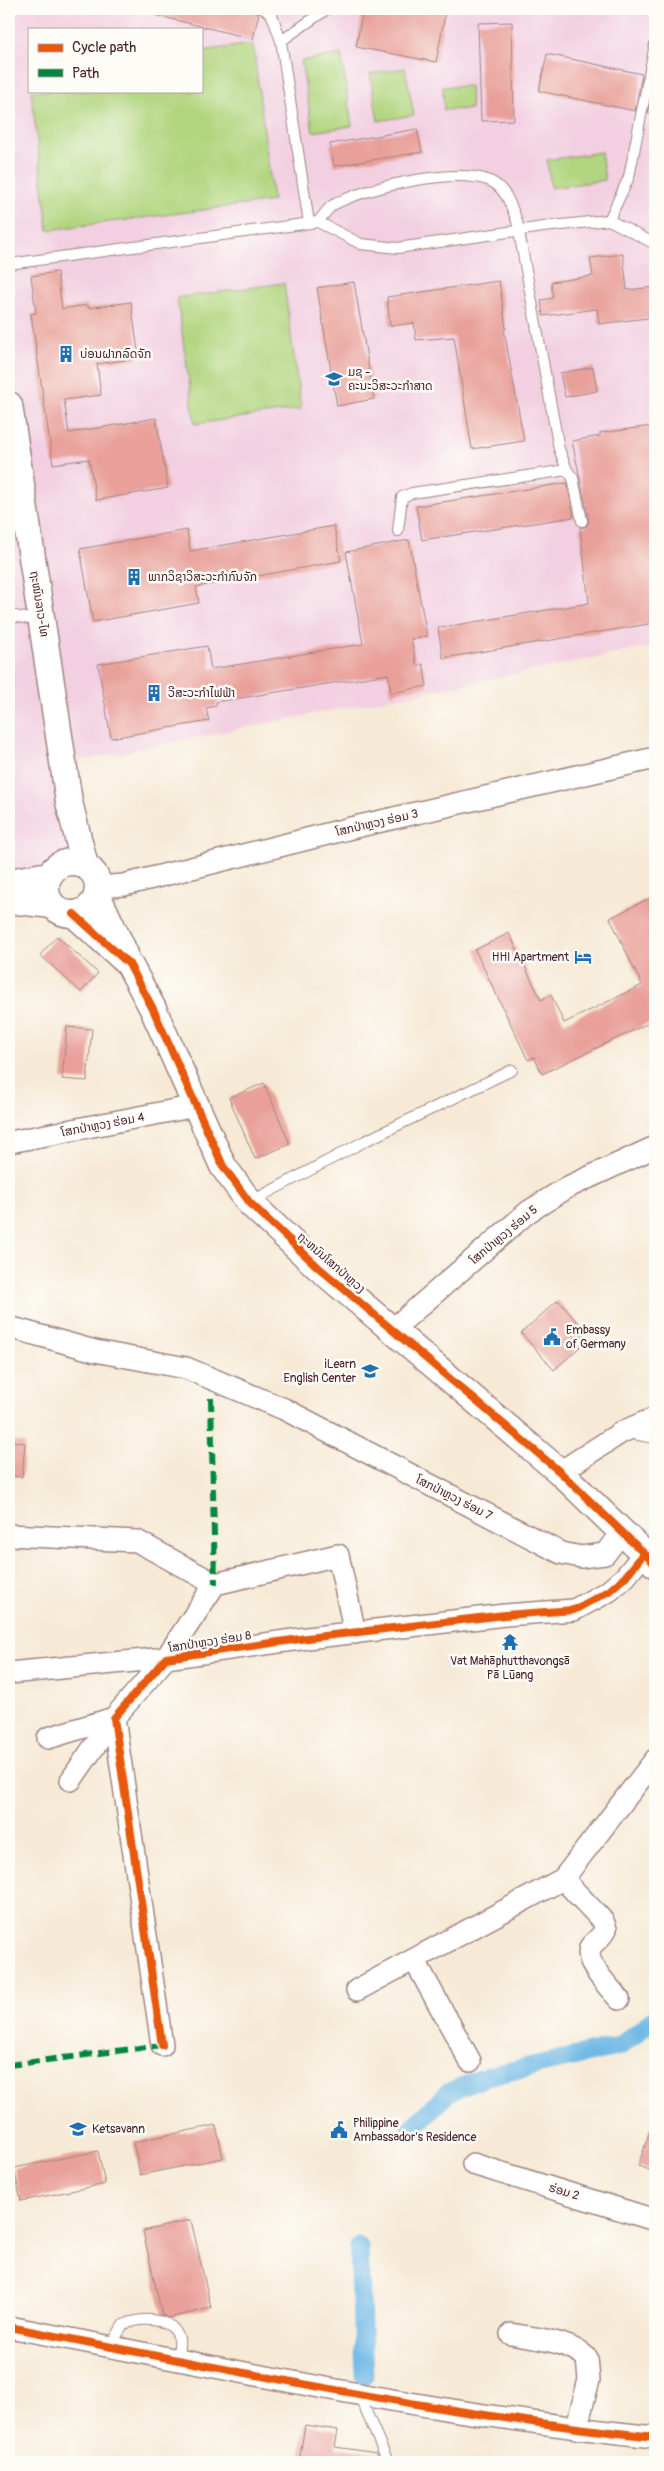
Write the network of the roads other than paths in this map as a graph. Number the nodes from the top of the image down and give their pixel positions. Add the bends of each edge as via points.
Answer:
1 (264, 9) edge
2 (327, 9) edge
3 (281, 41) junction
4 (655, 44) edge
5 (609, 220) junction
6 (313, 222) junction
7 (519, 231) junction
8 (655, 244) edge
9 (9, 264) edge
10 (9, 406) edge
11 (567, 470) junction
12 (582, 521) dead end
13 (398, 531) dead end
14 (9, 615) edge
15 (42, 621) junction
16 (655, 758) edge
17 (78, 878) junction
18 (9, 882) edge
19 (9, 900) edge
20 (63, 910) junction
21 (130, 964) junction
22 (512, 1070) dead end
23 (196, 1106) junction
24 (10, 1142) edge
25 (655, 1146) edge
26 (250, 1202) junction
27 (9, 1327) edge
28 (392, 1330) junction
29 (655, 1418) edge
30 (622, 1432) junction
31 (655, 1438) edge
32 (560, 1472) junction
33 (622, 1532) junction
34 (9, 1535) edge
35 (649, 1560) edge
36 (215, 1584) junction
37 (355, 1633) junction
38 (166, 1658) junction
39 (9, 1673) edge
40 (114, 1718) junction
41 (48, 1738) dead end
42 (655, 1760) edge
43 (71, 1780) dead end
44 (563, 1879) junction
45 (414, 1961) junction
46 (357, 1990) dead end
47 (619, 1999) dead end
48 (162, 2045) dead end
49 (470, 2061) dead end
50 (473, 2164) dead end
51 (655, 2220) edge
52 (9, 2327) edge
53 (511, 2334) dead end
54 (110, 2346) junction
55 (177, 2360) junction
56 (359, 2395) junction
57 (576, 2429) junction
58 (655, 2437) edge
59 (388, 2462) edge

1 - 3 lane via 272,15
2 - 3 lane
3 - 6 lane
4 - 5 lane via 629,177
5 - 7 lane
5 - 8 lane
6 - 7 lane via 361,244 398,248
6 - 7 lane via 332,206 365,191 433,178 464,176 490,181 500,188 509,201
6 - 9 lane
7 - 11 lane via 559,449
10 - 15 street, ຖະໜົນລາວ-ໄທ
11 - 12 lane via 573,478
11 - 13 lane via 412,493 402,497
14 - 15 lane
15 - 17 street, ຖະໜົນລາວ-ໄທ
16 - 17 street, ໂສກປ່າຫຼວງ ຮ່ອມ 3 via 124,885
17 - 18 street
17 - 20 street via 89,908
17 - 20 street, ຖະໜົນລາວ-ໄທ via 46,890
17 - 21 street
19 - 20 street
20 - 21 street, ຖະຫນົນໂສກປ່າຫຼວງ
21 - 23 street, ຖະຫນົນໂສກປ່າຫຼວງ
22 - 26 lane via 365,1141
23 - 24 street, ໂສກປ່າຫຼວງ ຮ່ອມ 4
23 - 26 street, ຖະຫນົນໂສກປ່າຫຼວງ via 224,1166
25 - 28 street, ໂສກປ່າຫຼວງ ຮ່ອມ 5 via 568,1187 528,1212
26 - 28 street, ຖະຫນົນໂສກປ່າຫຼວງ via 283,1236
27 - 33 street, ໂສກປ່າຫຼວງ ຮ່ອມ 7 via 95,1350 186,1368 284,1409 561,1553 581,1557 605,1554
28 - 32 street, ຖະຫນົນໂສກປ່າຫຼວງ
29 - 30 street
30 - 31 lane
30 - 32 street
32 - 33 street, ຖະຫນົນໂສກປ່າຫຼວງ
33 - 35 street, ຖະຫນົນໂສກປ່າຫຼວງ
34 - 36 street via 137,1541
35 - 37 street, ໂສກປ່າຫຼວງ ຮ່ອມ 8 via 609,1592 574,1610
36 - 37 street via 338,1555
36 - 38 street
37 - 38 street, ໂສກປ່າຫຼວງ ຮ່ອມ 8
38 - 39 street
38 - 40 street, ໂສກປ່າຫຼວງ ຮ່ອມ 8
40 - 41 street
40 - 43 street, ໂສກປ່າຫຼວງ ຮ່ອມ 8
40 - 48 street
42 - 44 street
44 - 45 street
44 - 47 street via 603,1921 606,1929 591,1946 589,1954 591,1963
45 - 46 street
45 - 49 street
50 - 51 street, ຮ່ອມ 2
52 - 54 street
53 - 57 street via 564,2345 587,2358 589,2380
54 - 55 street
54 - 55 lane via 123,2325 153,2320 166,2324 177,2335 180,2341
55 - 56 street
56 - 57 street
56 - 59 lane
57 - 58 street

